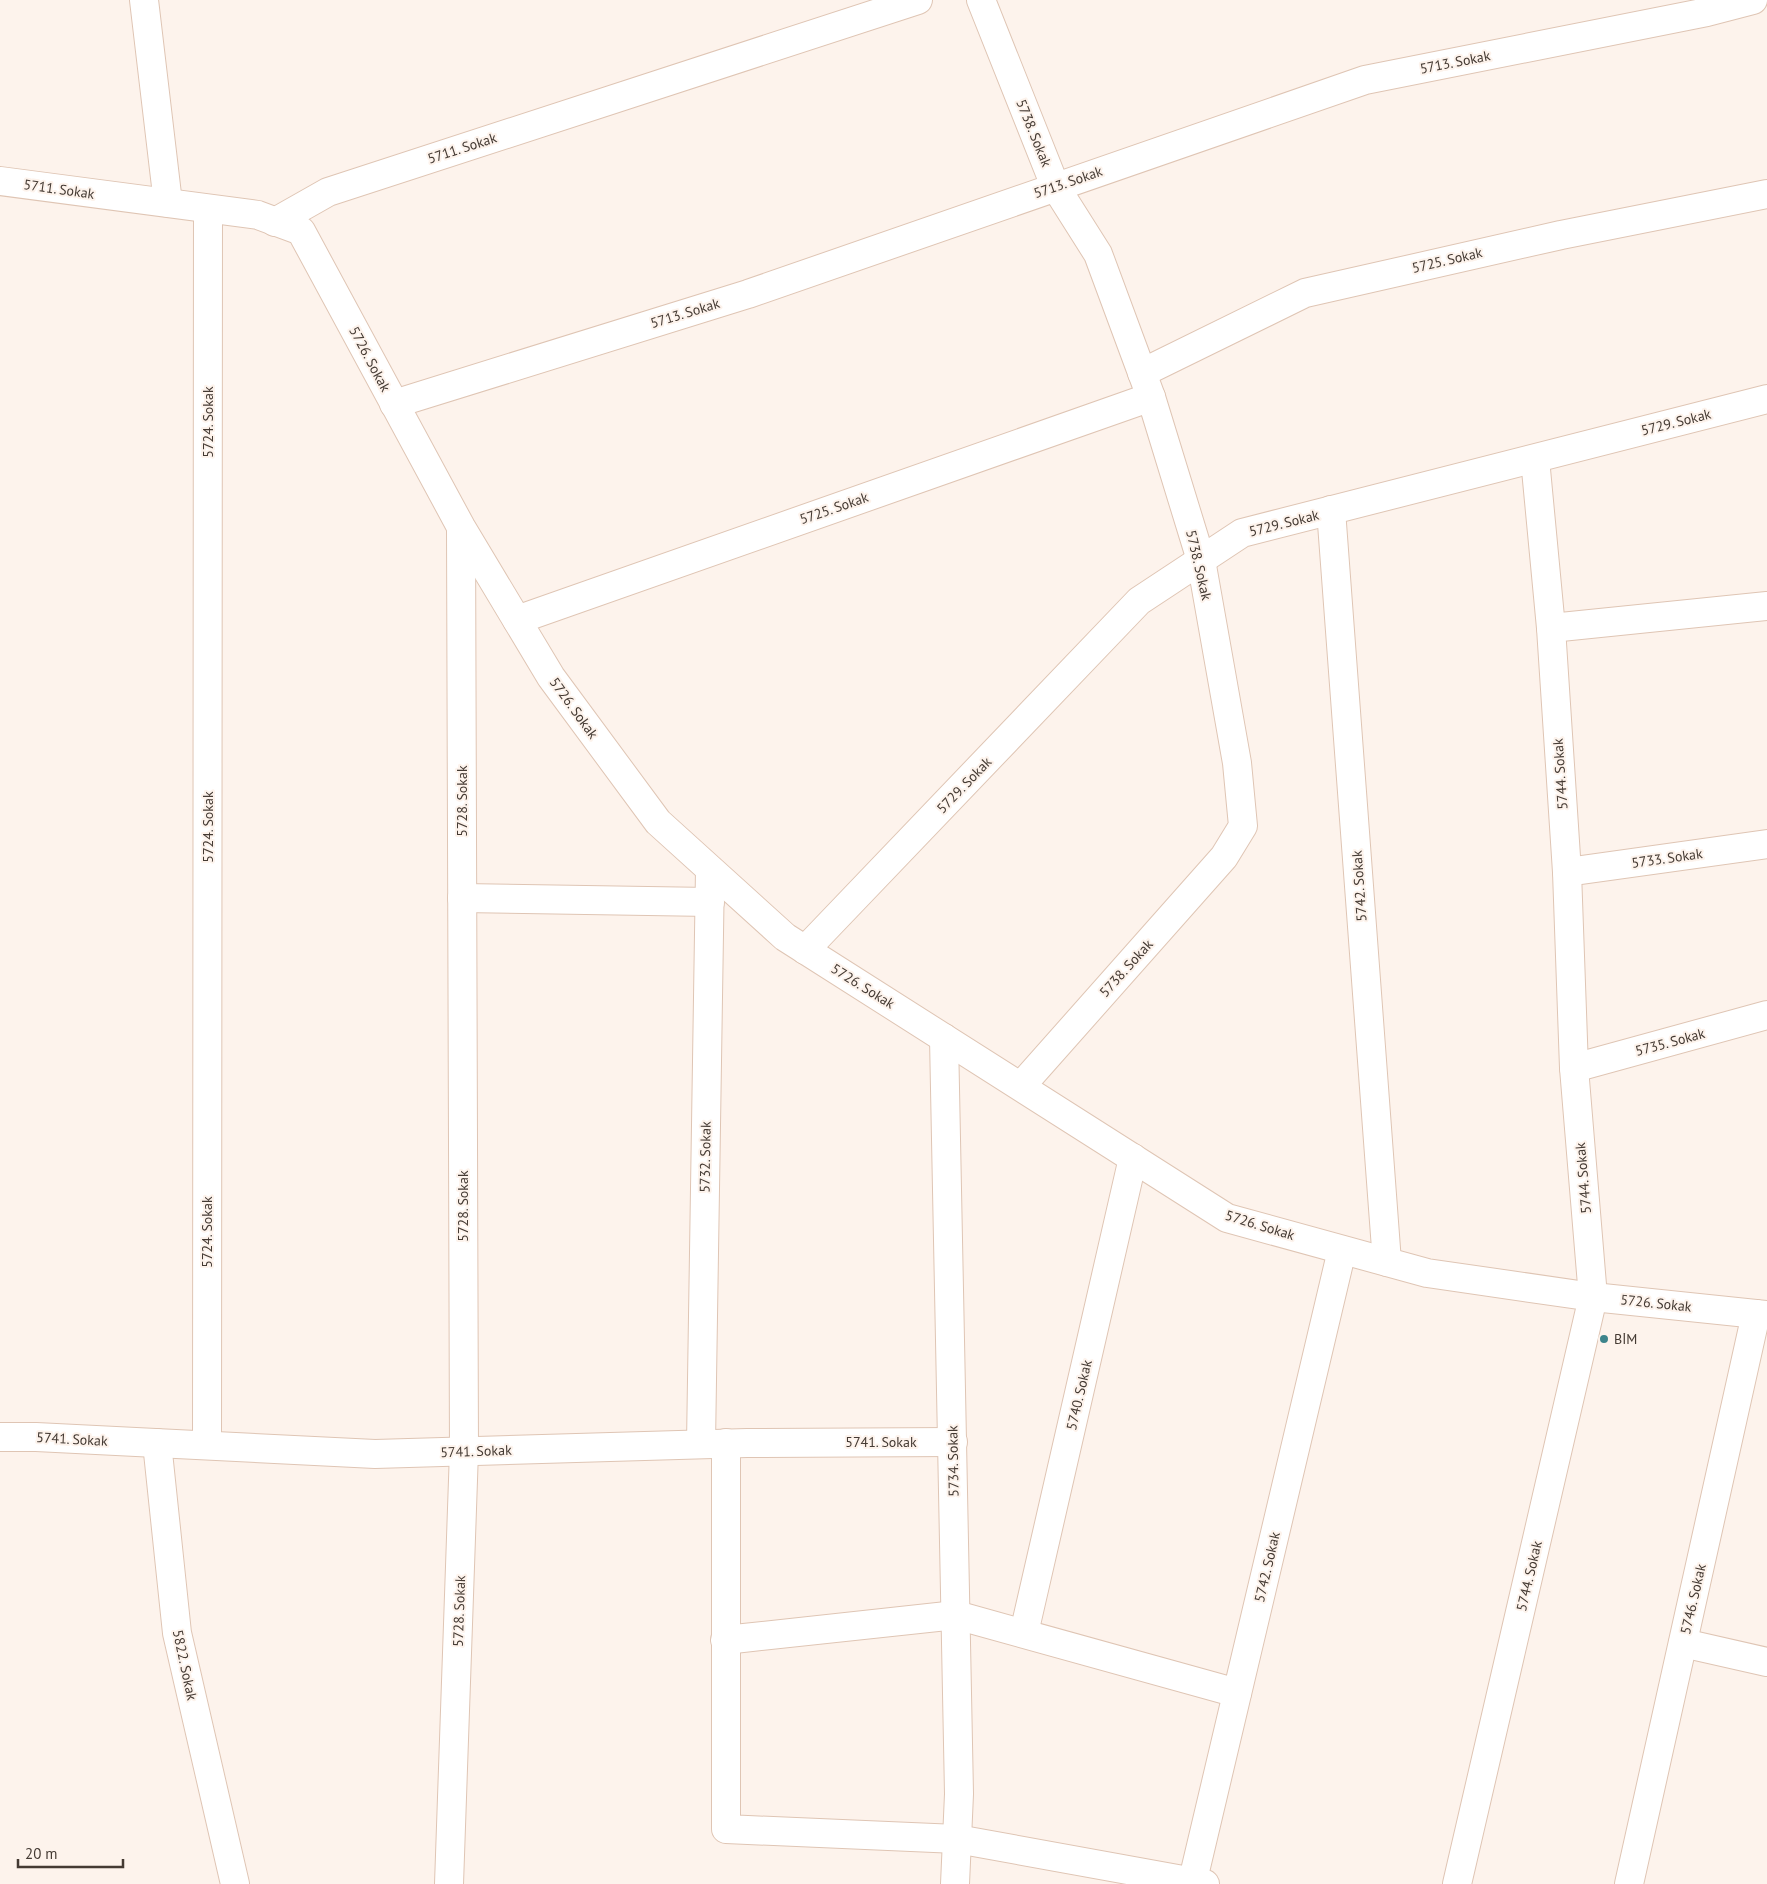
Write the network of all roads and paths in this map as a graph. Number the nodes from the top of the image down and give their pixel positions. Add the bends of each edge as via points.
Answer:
1 (144, 0) edge
2 (918, 0) edge
3 (981, 0) edge
4 (1753, 0) edge
5 (0, 181) edge
6 (1055, 186) junction
7 (1767, 194) edge
8 (168, 203) junction
9 (208, 209) junction
10 (275, 222) junction
11 (1147, 385) junction
12 (1767, 399) edge
13 (394, 404) junction
14 (1535, 458) junction
15 (1331, 510) junction
16 (461, 527) junction
17 (1201, 560) junction
18 (1767, 606) edge
19 (517, 620) junction
20 (1551, 628) junction
21 (1767, 844) edge
22 (710, 870) junction
23 (1566, 872) junction
24 (462, 898) junction
25 (710, 902) junction
26 (805, 950) junction
27 (1767, 1016) edge
28 (944, 1038) junction
29 (1574, 1068) junction
30 (1021, 1086) junction
31 (1133, 1158) junction
32 (1342, 1250) junction
33 (1387, 1262) junction
34 (1593, 1296) junction
35 (1762, 1315) edge
36 (0, 1437) edge
37 (953, 1442) junction
38 (157, 1443) junction
39 (713, 1444) junction
40 (207, 1445) junction
41 (464, 1451) junction
42 (956, 1615) junction
43 (1024, 1633) junction
44 (726, 1640) junction
45 (1683, 1643) junction
46 (1767, 1662) edge
47 (1237, 1693) junction
48 (957, 1839) junction
49 (1196, 1883) edge
50 (235, 1884) edge
51 (449, 1884) edge
52 (955, 1884) edge
53 (1458, 1884) edge
54 (1629, 1884) edge

1 - 8 street
2 - 10 street, 5711. Sokak via 328,192
3 - 6 street, 5738. Sokak
4 - 6 street, 5713. Sokak via 1366,80
5 - 8 street, 5711. Sokak
6 - 11 street, 5738. Sokak via 1098,254
6 - 13 street, 5713. Sokak via 748,294
7 - 11 street, 5725. Sokak via 1560,235 1305,293
8 - 9 street, 5711. Sokak
9 - 10 street, 5711. Sokak via 258,215
9 - 40 street, 5724. Sokak
10 - 13 street, 5726. Sokak via 301,231
11 - 17 street, 5738. Sokak
11 - 19 street, 5725. Sokak
12 - 14 street, 5729. Sokak
13 - 16 street, 5726. Sokak
14 - 15 street, 5729. Sokak
14 - 20 street, 5744. Sokak
15 - 17 street, 5729. Sokak via 1242,533
15 - 33 street, 5742. Sokak
16 - 19 street, 5726. Sokak
16 - 24 street, 5728. Sokak
17 - 26 street, 5729. Sokak via 1139,601
17 - 30 street, 5738. Sokak via 1237,763 1243,826 1224,857
18 - 20 street
19 - 22 street, 5726. Sokak via 551,677 658,822
20 - 23 street, 5744. Sokak
21 - 23 street, 5733. Sokak
22 - 25 street, 5732. Sokak
22 - 26 street, 5726. Sokak via 785,937
23 - 29 street, 5744. Sokak
24 - 25 street
24 - 41 street, 5728. Sokak
25 - 39 street, 5732. Sokak
26 - 28 street, 5726. Sokak
27 - 29 street, 5735. Sokak
28 - 30 street, 5726. Sokak
28 - 37 street, 5734. Sokak
29 - 34 street, 5744. Sokak
30 - 31 street, 5726. Sokak
31 - 32 street, 5726. Sokak via 1227,1218
31 - 43 street, 5740. Sokak
32 - 33 street, 5726. Sokak
32 - 47 street, 5742. Sokak
33 - 34 street, 5726. Sokak via 1427,1273
34 - 35 street, 5726. Sokak
34 - 53 street, 5744. Sokak
35 - 45 street, 5746. Sokak
36 - 38 street, 5741. Sokak
37 - 39 street, 5741. Sokak
37 - 42 street, 5734. Sokak
38 - 40 street, 5741. Sokak
38 - 50 street, 5822. Sokak via 176,1633
39 - 41 street, 5741. Sokak
39 - 44 street, 5732. Sokak
40 - 41 street, 5741. Sokak via 375,1454
41 - 51 street, 5728. Sokak
42 - 43 street
42 - 44 street
42 - 48 street, 5734. Sokak
43 - 47 street
44 - 48 street, 5732. Sokak via 726,1829
45 - 46 street
45 - 54 street, 5746. Sokak
47 - 49 street, 5742. Sokak
48 - 49 street
48 - 52 street, 5734. Sokak

